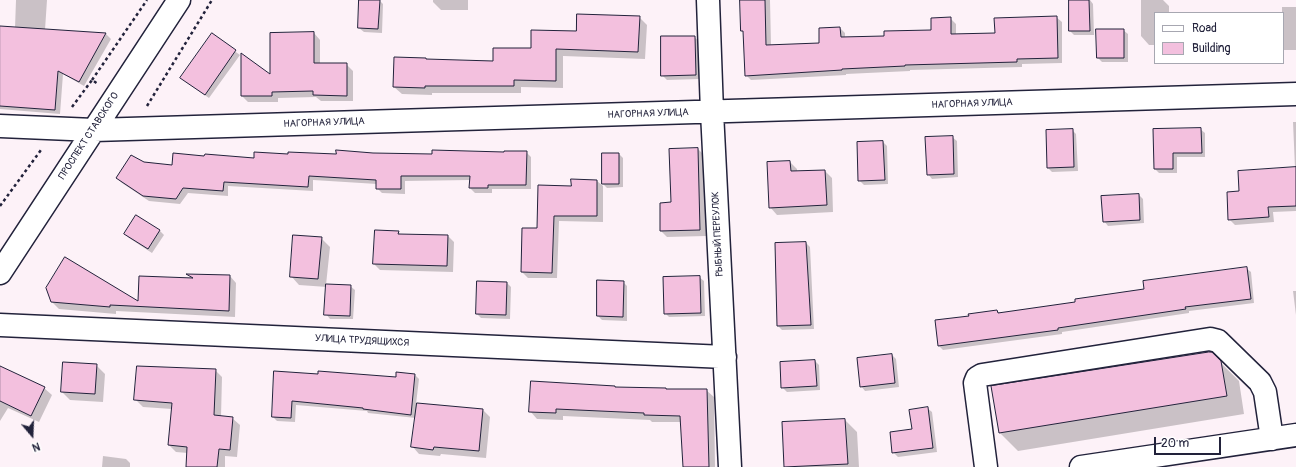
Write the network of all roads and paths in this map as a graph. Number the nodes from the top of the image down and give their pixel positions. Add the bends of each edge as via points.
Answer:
1 (148, 0) edge
2 (179, 0) edge
3 (708, 0) edge
4 (92, 80) dead end
5 (1296, 94) edge
6 (712, 112) junction
7 (0, 126) edge
8 (94, 130) junction
9 (12, 189) dead end
10 (0, 206) edge
11 (0, 273) edge
12 (0, 325) edge
13 (724, 357) junction
14 (1296, 435) edge
15 (1272, 439) junction
16 (730, 467) edge
17 (986, 467) edge
18 (1081, 467) edge

1 - 4 path
2 - 8 street, ПРОСПЕКТ СТАВСКОГО
3 - 6 street, РЫБНЫЙ ПЕРЕУЛОК
5 - 6 street, НАГОРНАЯ УЛИЦА
6 - 8 street, НАГОРНАЯ УЛИЦА
6 - 13 street, РЫБНЫЙ ПЕРЕУЛОК
7 - 8 street, НАГОРНАЯ УЛИЦА
8 - 11 street, ПРОСПЕКТ СТАВСКОГО
9 - 10 path
12 - 13 street, УЛИЦА ТРУДЯЩИХСЯ
13 - 16 street, РЫБНЫЙ ПЕРЕУЛОК
14 - 15 street
15 - 17 street via 1265,392 1260,382 1218,341 1210,339 982,375 975,383
15 - 18 street

